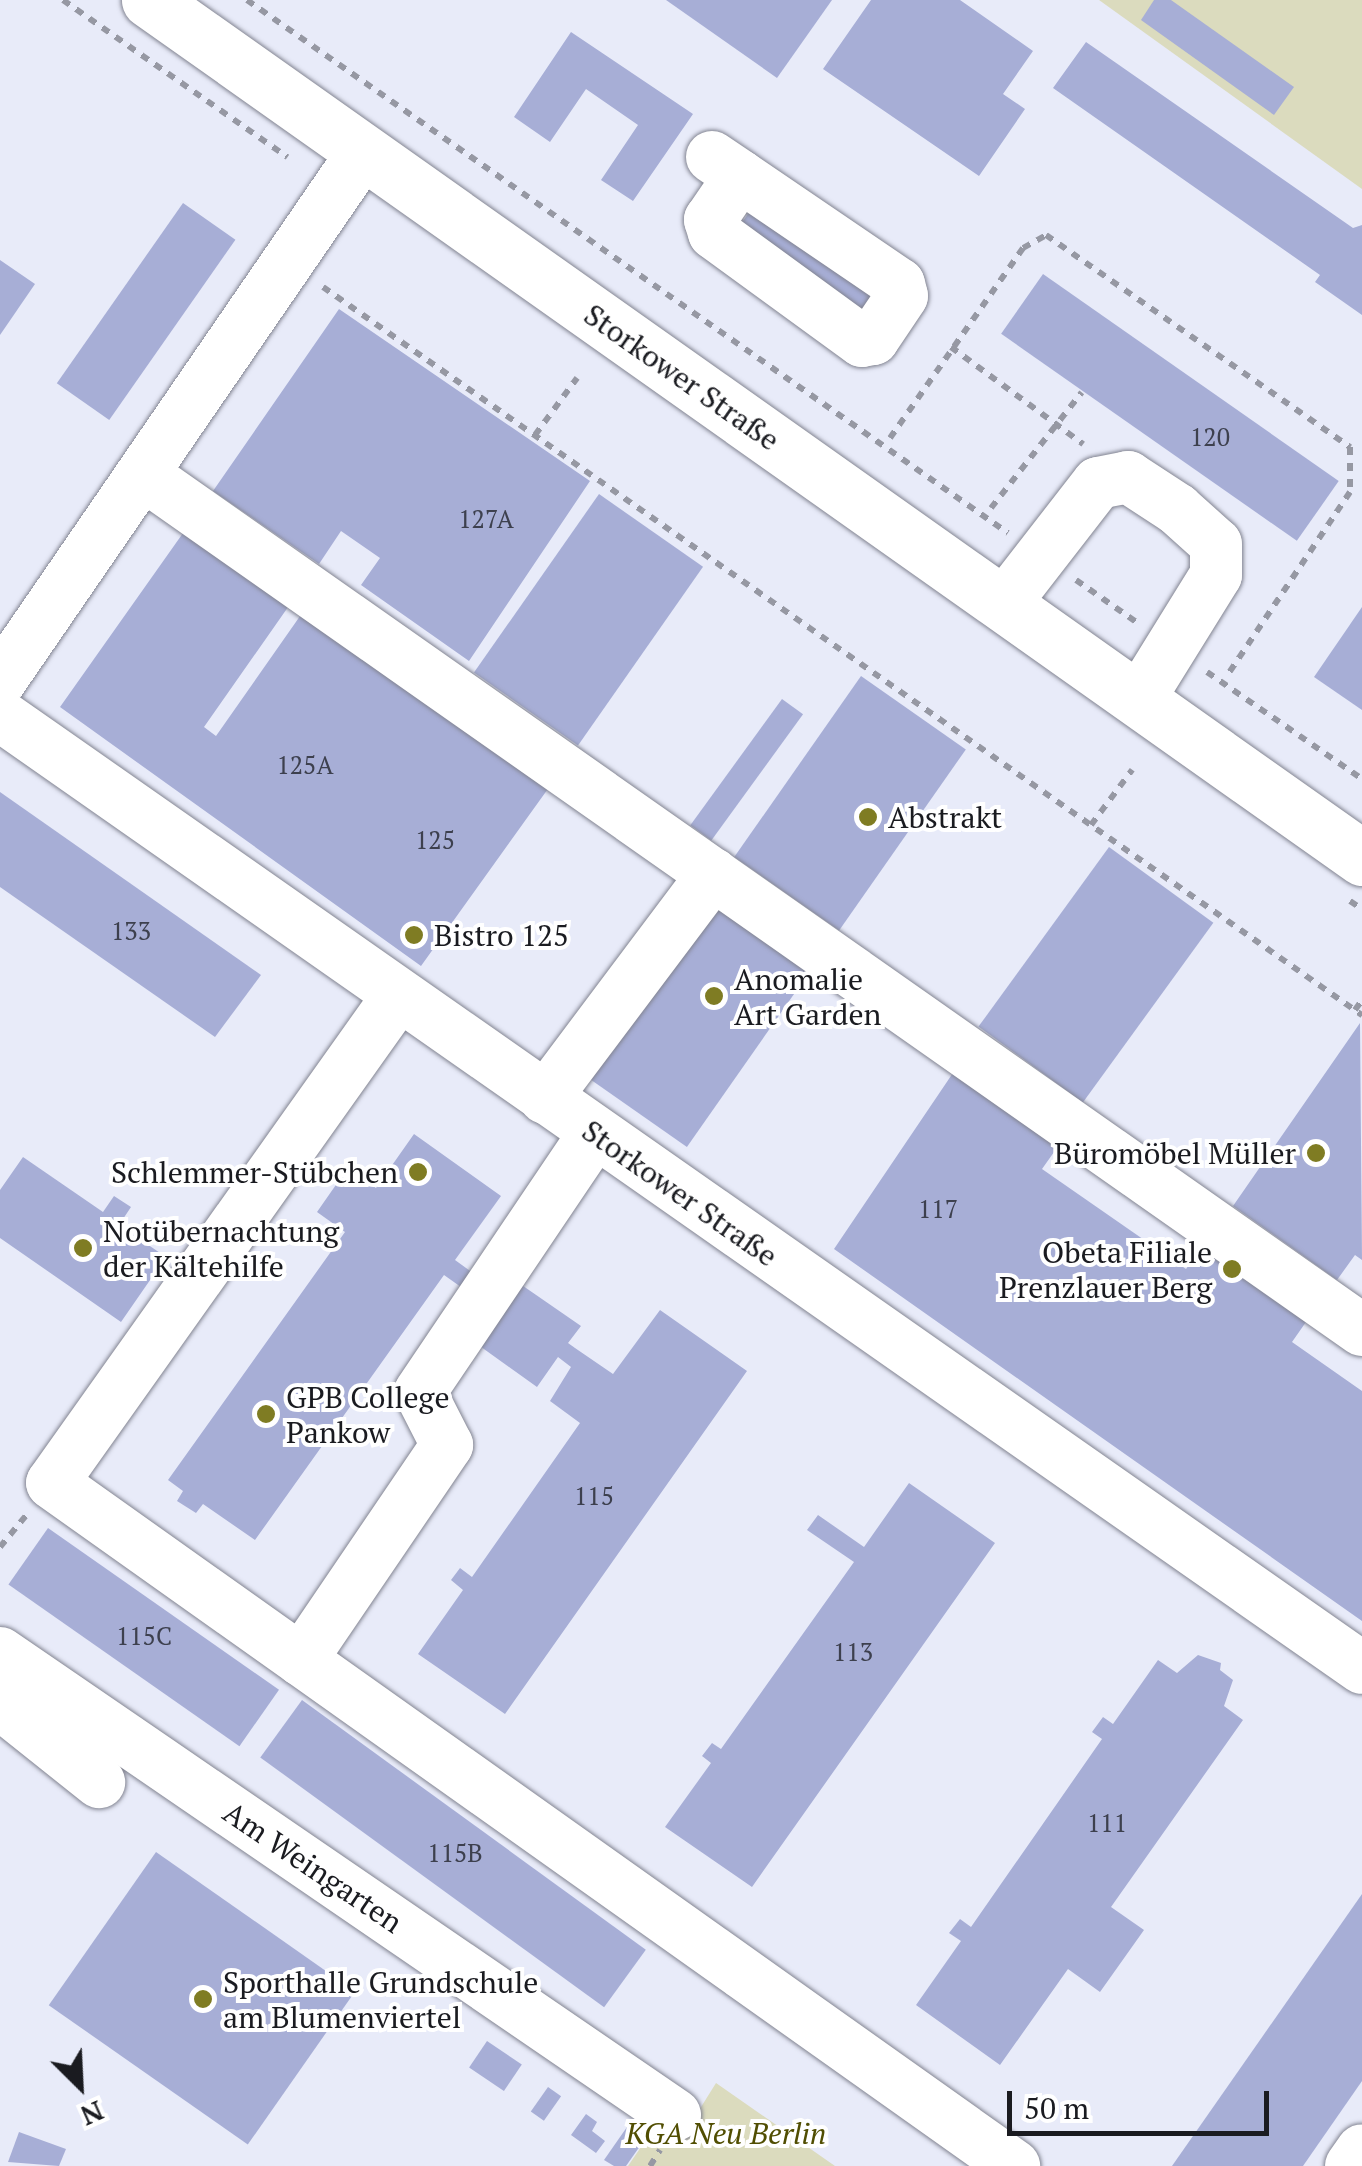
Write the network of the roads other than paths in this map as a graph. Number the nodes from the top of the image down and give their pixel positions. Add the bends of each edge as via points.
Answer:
1 (149, 0) edge
2 (364, 151) junction
3 (144, 475) junction
4 (1004, 604) junction
5 (0, 682) edge
6 (1139, 699) junction
7 (0, 715) edge
8 (1362, 858) edge
9 (713, 874) junction
10 (398, 996) junction
11 (544, 1098) junction
12 (595, 1133) junction
13 (1362, 1330) edge
14 (0, 1653) edge
15 (301, 1660) junction
16 (1362, 1668) edge
17 (0, 1703) edge
18 (99, 1782) dead end
19 (675, 2115) dead end
20 (1362, 2150) edge
21 (1014, 2166) edge
22 (1351, 2166) edge

1 - 2 main road, Storkower Straße
2 - 3 lane
2 - 4 main road, Storkower Straße
3 - 5 lane
3 - 9 lane
4 - 6 main road, Storkower Straße
4 - 6 lane via 1098,483 1128,477 1216,544 1216,575
6 - 8 main road, Storkower Straße
7 - 10 lane, Storkower Straße
9 - 11 lane
9 - 13 lane
10 - 11 lane, Storkower Straße
10 - 15 lane via 52,1483
11 - 12 lane, Storkower Straße
12 - 15 lane via 420,1392 447,1445
12 - 16 lane, Storkower Straße
14 - 19 lane, Am Weingarten
15 - 21 lane
17 - 18 lane
20 - 22 lane

